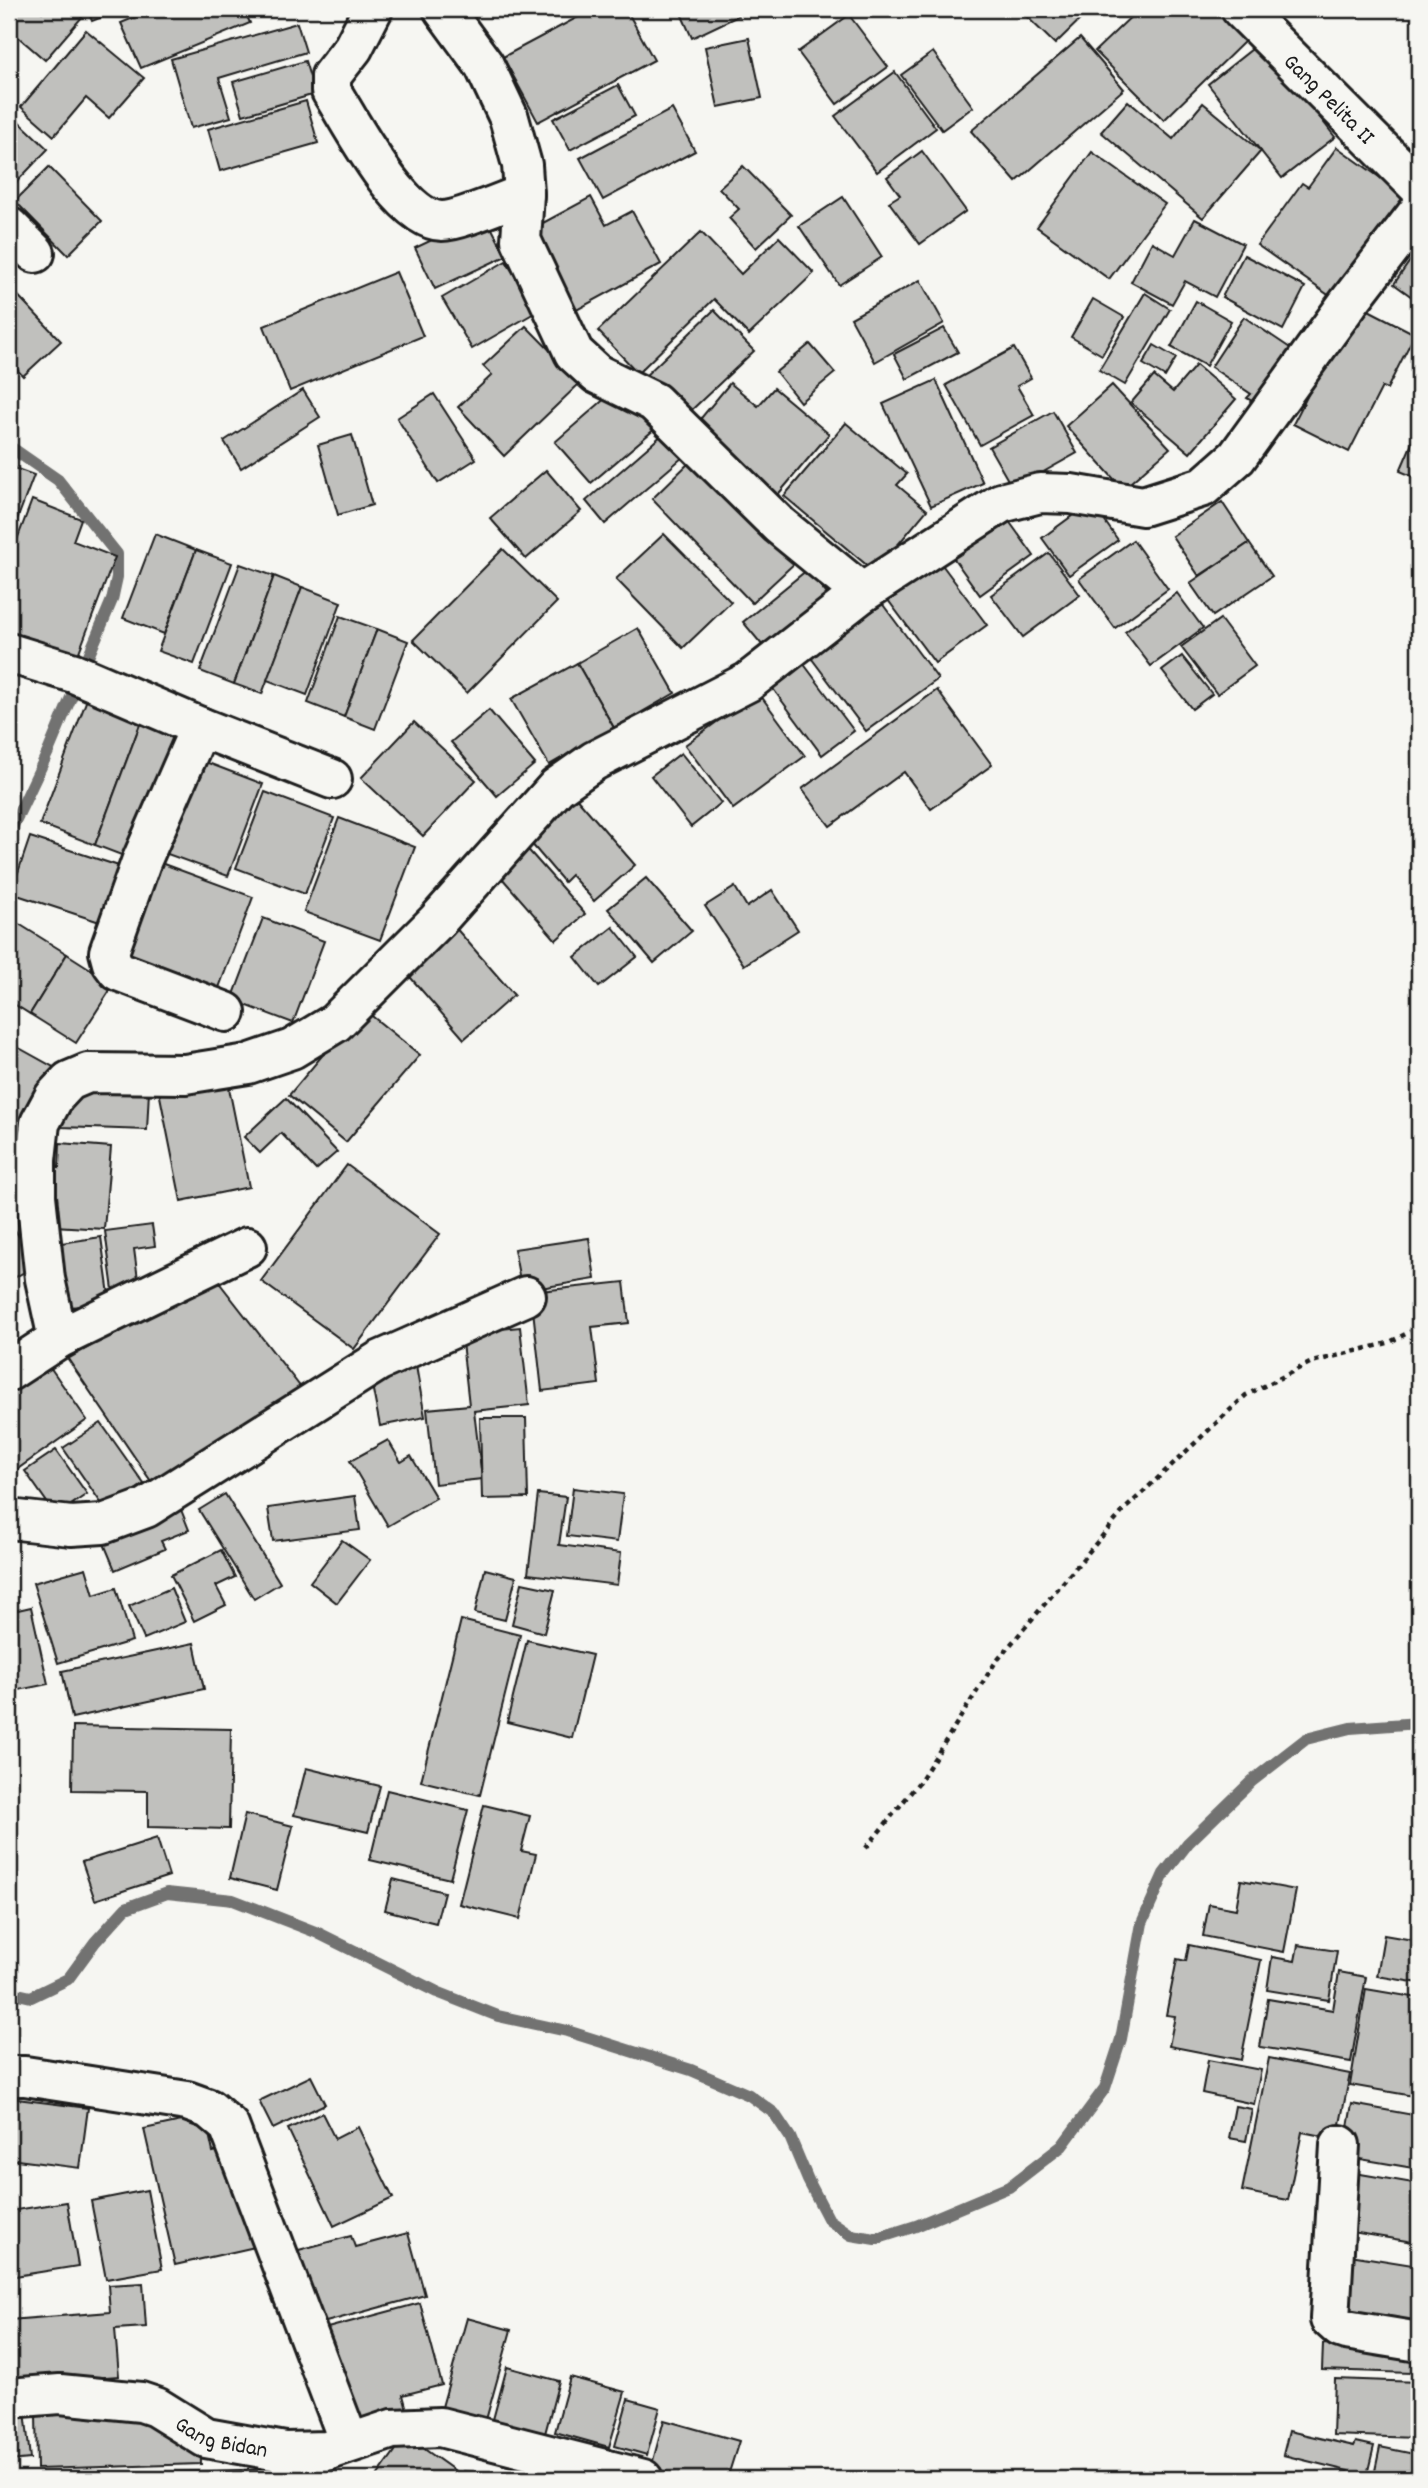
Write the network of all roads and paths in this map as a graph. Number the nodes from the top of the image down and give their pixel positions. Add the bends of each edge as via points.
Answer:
1 (373, 9) edge
2 (443, 9) edge
3 (1241, 9) edge
4 (1419, 187) edge
5 (524, 194) junction
6 (1419, 211) edge
7 (862, 593) junction
8 (9, 653) edge
9 (200, 727) junction
10 (332, 779) dead end
11 (226, 1012) dead end
12 (247, 1247) dead end
13 (526, 1296) dead end
14 (1419, 1327) edge
15 (58, 1339) junction
16 (9, 1371) edge
17 (9, 1519) edge
18 (866, 1849) dead end
19 (9, 2076) edge
20 (1340, 2145) dead end
21 (1419, 2342) edge
22 (9, 2398) edge
23 (338, 2457) edge
24 (643, 2479) edge

1 - 5 street via 354,47 331,76 330,86 397,194 418,213 446,221
2 - 5 street via 484,65 509,118 522,165
3 - 4 street, Gang Pelita II
5 - 7 street via 521,240 574,353 597,374 654,402 779,526
6 - 7 street via 1237,457 1203,487 1143,506 1040,493 1001,503
7 - 15 street via 748,682 594,761 557,787 437,921 335,1023 292,1049 248,1064 185,1074 88,1073 69,1081 40,1123 36,1160 45,1279
8 - 9 street via 74,673
9 - 10 street
9 - 11 street via 141,862 109,952 118,971
12 - 15 street
13 - 17 street via 379,1361 146,1508 103,1524
14 - 18 path via 1388,1343 1312,1362 1246,1395 1155,1480 995,1663 920,1781
15 - 16 street
19 - 23 street via 187,2101 209,2109 229,2126
20 - 21 street via 1330,2319 1346,2330
22 - 23 street, Gang Bidan via 60,2395 141,2402 206,2438
23 - 24 street, Gang Bidan via 392,2429 440,2427

